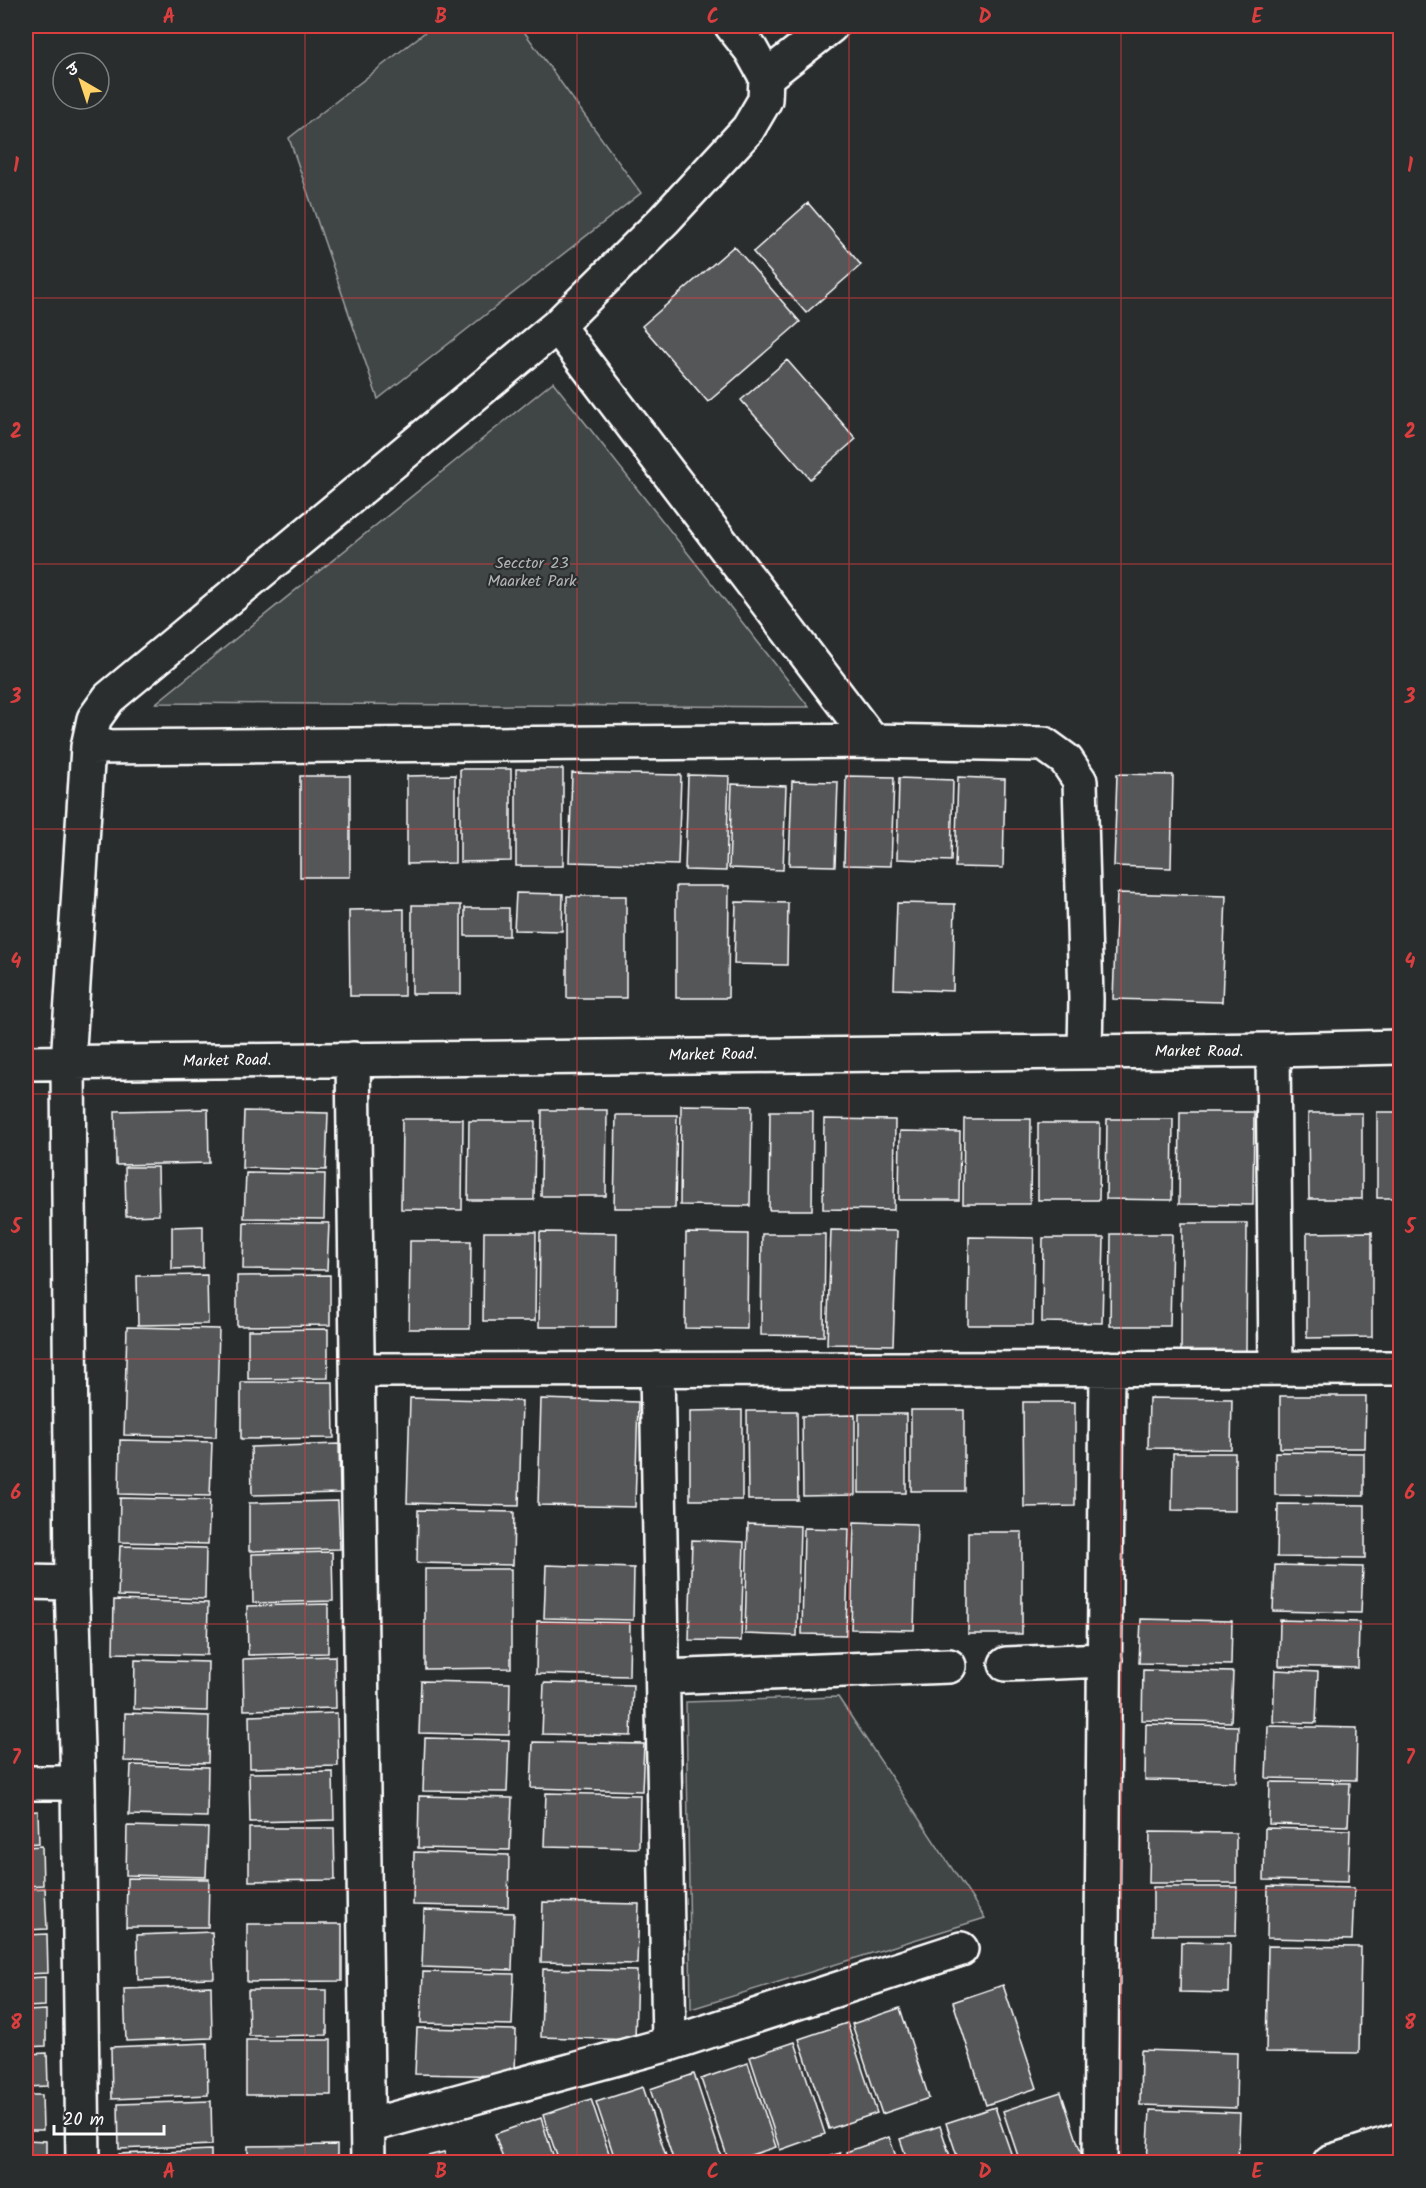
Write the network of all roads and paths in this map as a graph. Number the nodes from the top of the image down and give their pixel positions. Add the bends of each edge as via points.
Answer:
1 (732, 26) edge
2 (831, 26) edge
3 (766, 77) junction
4 (557, 326) junction
5 (872, 741) junction
6 (88, 747) junction
7 (1401, 1047) edge
8 (1272, 1050) junction
9 (1085, 1052) junction
10 (353, 1059) junction
11 (26, 1063) edge
12 (68, 1063) junction
13 (1107, 1368) junction
14 (1276, 1368) junction
15 (1400, 1368) edge
16 (358, 1370) junction
17 (657, 1370) junction
18 (1401, 1382) edge
19 (26, 1582) edge
20 (72, 1583) junction
21 (1105, 1660) junction
22 (1006, 1664) dead end
23 (949, 1666) dead end
24 (663, 1677) junction
25 (26, 1783) edge
26 (78, 1783) junction
27 (961, 1949) dead end
28 (669, 2044) junction
29 (368, 2126) junction
30 (1401, 2140) edge
31 (82, 2163) edge
32 (368, 2163) edge
33 (1100, 2163) edge
34 (1330, 2163) edge

1 - 3 street
2 - 3 street
3 - 4 street via 765,100 748,129 664,220
4 - 5 street
4 - 6 street via 109,698 94,719
5 - 6 street
5 - 9 street via 1044,744 1066,760 1080,781
6 - 12 street
7 - 8 street, Market Road.
8 - 9 street, Market Road.
8 - 14 street
9 - 10 street, Market Road.
10 - 12 street, Market Road.
10 - 16 street
11 - 12 street, Market Road.
12 - 20 street
13 - 14 street
13 - 17 street
13 - 21 street
14 - 15 street
15 - 18 street
16 - 17 street
16 - 29 street
17 - 24 street
19 - 20 street
20 - 26 street
21 - 22 street
21 - 33 street
23 - 24 street
24 - 28 street
25 - 26 street
26 - 31 street
27 - 28 street
28 - 29 street
29 - 32 street
30 - 34 street

